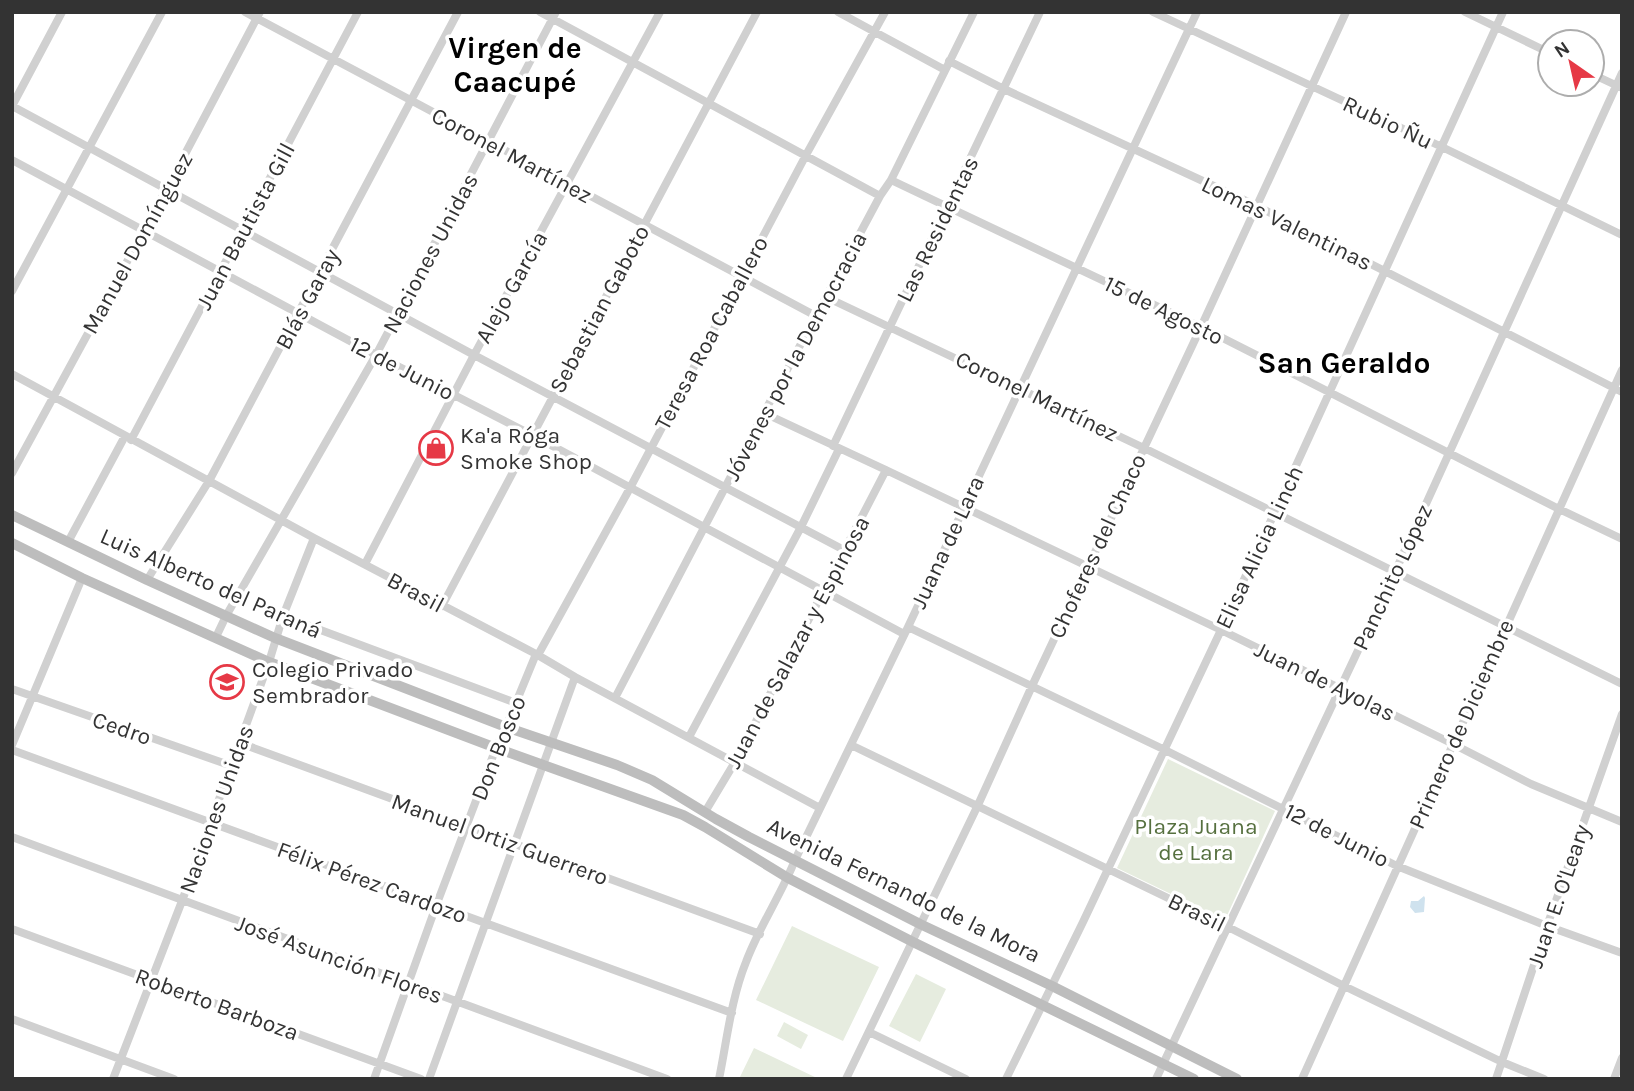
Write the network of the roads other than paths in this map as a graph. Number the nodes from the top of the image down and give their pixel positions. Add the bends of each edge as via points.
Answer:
1 (62, 12) edge
2 (162, 12) edge
3 (245, 12) edge
4 (358, 12) edge
5 (458, 12) edge
6 (540, 12) edge
7 (660, 12) edge
8 (757, 12) edge
9 (838, 12) edge
10 (885, 12) edge
11 (974, 12) edge
12 (1040, 12) edge
13 (1153, 12) edge
14 (1198, 12) edge
15 (1346, 12) edge
16 (1465, 12) edge
17 (1503, 12) edge
18 (258, 15) edge
19 (554, 15) edge
20 (1496, 27) junction
21 (1189, 30) junction
22 (875, 32) junction
23 (1536, 46) edge
24 (333, 59) junction
25 (633, 62) junction
26 (947, 66) junction
27 (1622, 73) edge
28 (1312, 86) junction
29 (1619, 87) edge
30 (1003, 89) junction
31 (411, 101) junction
32 (710, 103) junction
33 (12, 106) edge
34 (488, 143) junction
35 (1442, 147) junction
36 (89, 148) junction
37 (1133, 148) junction
38 (806, 155) junction
39 (12, 160) edge
40 (891, 180) junction
41 (567, 185) junction
42 (66, 189) junction
43 (166, 190) junction
44 (880, 196) junction
45 (1257, 206) junction
46 (1562, 206) junction
47 (947, 208) junction
48 (643, 224) junction
49 (144, 231) junction
50 (243, 231) junction
51 (1622, 235) edge
52 (1077, 268) junction
53 (222, 272) junction
54 (321, 272) junction
55 (1385, 272) junction
56 (741, 276) junction
57 (12, 291) edge
58 (826, 297) junction
59 (299, 314) junction
60 (398, 314) junction
61 (816, 316) junction
62 (890, 326) junction
63 (1201, 327) junction
64 (1505, 332) junction
65 (376, 355) junction
66 (474, 355) junction
67 (1622, 370) edge
68 (12, 374) edge
69 (1020, 388) junction
70 (1618, 390) edge
71 (1330, 393) junction
72 (453, 395) junction
73 (552, 396) junction
74 (52, 397) junction
75 (764, 413) junction
76 (532, 435) junction
77 (128, 438) junction
78 (651, 447) junction
79 (1144, 447) junction
80 (836, 448) junction
81 (1449, 453) junction
82 (886, 470) junction
83 (12, 473) edge
84 (209, 481) junction
85 (726, 487) junction
86 (630, 488) junction
87 (963, 508) junction
88 (1559, 509) junction
89 (1275, 512) junction
90 (12, 515) edge
91 (282, 520) junction
92 (705, 527) junction
93 (801, 527) junction
94 (314, 538) junction
95 (1622, 539) edge
96 (68, 542) junction
97 (12, 543) edge
98 (845, 550) junction
99 (365, 564) junction
100 (1088, 566) junction
101 (780, 568) junction
102 (1395, 572) junction
103 (82, 578) junction
104 (147, 580) junction
105 (823, 590) junction
106 (442, 606) junction
107 (226, 616) junction
108 (283, 616) junction
109 (1505, 627) junction
110 (1221, 630) junction
111 (906, 631) junction
112 (216, 638) junction
113 (275, 638) junction
114 (537, 655) junction
115 (270, 662) junction
116 (575, 677) junction
117 (1622, 684) edge
118 (1032, 686) junction
119 (12, 689) edge
120 (1340, 689) junction
121 (33, 696) junction
122 (615, 698) junction
123 (516, 703) junction
124 (1622, 714) edge
125 (506, 727) junction
126 (689, 737) junction
127 (240, 743) junction
128 (552, 743) junction
129 (1453, 744) junction
130 (851, 745) junction
131 (12, 747) edge
132 (496, 748) junction
133 (1164, 749) junction
134 (735, 762) junction
135 (544, 765) junction
136 (232, 766) junction
137 (978, 805) junction
138 (820, 808) junction
139 (1283, 808) junction
140 (1589, 809) junction
141 (705, 812) junction
142 (1622, 822) edge
143 (211, 823) junction
144 (467, 827) junction
145 (12, 837) edge
146 (514, 845) junction
147 (795, 860) junction
148 (1397, 866) junction
149 (1108, 869) junction
150 (788, 878) junction
151 (182, 901) junction
152 (436, 906) junction
153 (486, 923) junction
154 (920, 924) junction
155 (1547, 926) junction
156 (1228, 927) junction
157 (12, 929) edge
158 (760, 934) junction
159 (913, 942) junction
160 (1622, 953) edge
161 (152, 980) junction
162 (408, 984) junction
163 (1052, 986) junction
164 (1344, 986) junction
165 (457, 1002) junction
166 (1043, 1006) junction
167 (732, 1013) junction
168 (12, 1019) edge
169 (869, 1032) junction
170 (1172, 1046) junction
171 (1622, 1058) edge
172 (121, 1059) junction
173 (1502, 1062) junction
174 (379, 1063) junction
175 (1163, 1063) junction
176 (113, 1079) edge
177 (174, 1079) edge
178 (374, 1079) edge
179 (421, 1079) edge
180 (429, 1079) edge
181 (667, 1079) edge
182 (719, 1079) edge
183 (846, 1079) edge
184 (967, 1079) edge
185 (1006, 1079) edge
186 (1156, 1079) edge
187 (1194, 1079) edge
188 (1237, 1079) edge
189 (1302, 1079) edge
190 (1496, 1079) edge
191 (1544, 1079) edge
192 (1614, 1079) edge

1 - 33 street
2 - 36 street
3 - 18 street, Coronel Martínez
4 - 24 street, Juan Bautista Gill
5 - 31 street, Blás Garay
6 - 19 street
7 - 25 street, Alejo García
8 - 32 street, Sebastian Gaboto
9 - 22 street, Lomas Valentinas
10 - 22 street, Teresa Roa Caballero
11 - 26 street, Jóvenes por la Democracia
12 - 30 street, Las Residentas
13 - 21 street, Rubio Ñu
14 - 21 street, Juana de Lara
15 - 28 street, Choferes del Chaco
16 - 20 street
17 - 20 street, Elisa Alicia Linch
18 - 24 street, Coronel Martínez
18 - 43 street, Manuel Domínguez
19 - 25 street
19 - 34 street, Naciones Unidas
20 - 23 street
20 - 35 street, Elisa Alicia Linch
21 - 28 street, Rubio Ñu
21 - 37 street, Juana de Lara
22 - 26 street, Lomas Valentinas
22 - 38 street, Teresa Roa Caballero
24 - 31 street, Coronel Martínez
24 - 50 street, Juan Bautista Gill
25 - 32 street
25 - 41 street, Alejo García
26 - 30 street, Lomas Valentinas
26 - 40 street, Jóvenes por la Democracia
27 - 29 street, Panchito López
28 - 35 street, Rubio Ñu
28 - 45 street, Choferes del Chaco
29 - 46 street, Panchito López
30 - 37 street, Lomas Valentinas
30 - 47 street, Las Residentas
31 - 34 street, Coronel Martínez
31 - 54 street, Blás Garay
32 - 38 street
32 - 48 street, Sebastian Gaboto
33 - 36 street, 12 de Junio
34 - 41 street, Coronel Martínez
34 - 60 street, Naciones Unidas
35 - 46 street, Rubio Ñu
35 - 55 street, Elisa Alicia Linch
36 - 42 street
36 - 43 street, 12 de Junio
37 - 45 street, Lomas Valentinas
37 - 52 street, Juana de Lara
38 - 44 street
38 - 56 street, Teresa Roa Caballero
39 - 42 street, 12 de Junio
40 - 44 street, Jóvenes por la Democracia
40 - 47 street, 15 de Agosto
41 - 48 street, Coronel Martínez
41 - 66 street, Alejo García
42 - 49 street, 12 de Junio
42 - 57 street
43 - 49 street, Manuel Domínguez
43 - 50 street, 12 de Junio
44 - 58 street, Jóvenes por la Democracia
45 - 55 street, Lomas Valentinas
45 - 63 street, Choferes del Chaco
46 - 51 street, Rubio Ñu
46 - 64 street, Panchito López
47 - 52 street, 15 de Agosto
47 - 62 street, Las Residentas
48 - 56 street, Coronel Martínez
48 - 73 street, Sebastian Gaboto
49 - 53 street, 12 de Junio
49 - 74 street, Manuel Domínguez
50 - 53 street, Juan Bautista Gill
50 - 54 street, 12 de Junio
52 - 63 street, 15 de Agosto
52 - 69 street, Juana de Lara
53 - 59 street, 12 de Junio
53 - 77 street, Juan Bautista Gill
54 - 59 street, Blás Garay
54 - 60 street, 12 de Junio
55 - 64 street, Lomas Valentinas
55 - 71 street, Elisa Alicia Linch
56 - 61 street, Coronel Martínez
56 - 78 street, Teresa Roa Caballero
58 - 61 street, Jóvenes por la Democracia
58 - 62 street, Coronel Martínez
59 - 65 street, 12 de Junio
59 - 84 street, Blás Garay
60 - 65 street, Naciones Unidas
60 - 66 street, 12 de Junio
61 - 75 street, Jóvenes por la Democracia
62 - 69 street, Coronel Martínez
62 - 80 street, Las Residentas
63 - 71 street, 15 de Agosto
63 - 79 street, Choferes del Chaco
64 - 70 street, Lomas Valentinas
64 - 81 street, Panchito López
65 - 72 street, 12 de Junio
65 - 91 street, Naciones Unidas
66 - 72 street, Alejo García
66 - 73 street, 12 de Junio
67 - 70 street, Primero de Diciembre
68 - 74 street, Brasil
69 - 79 street, Coronel Martínez
69 - 87 street, Juana de Lara
70 - 88 street, Primero de Diciembre
71 - 81 street, 15 de Agosto
71 - 89 street, Elisa Alicia Linch
72 - 76 street, 12 de Junio
72 - 99 street, Alejo García
73 - 76 street, Sebastian Gaboto
73 - 78 street, 12 de Junio
74 - 77 street, Brasil
74 - 83 street, Manuel Domínguez
75 - 80 street, Juan de Ayolas
75 - 85 street, Jóvenes por la Democracia
76 - 86 street, 12 de Junio
76 - 106 street, Sebastian Gaboto
77 - 84 street, Brasil
77 - 96 street, Juan Bautista Gill
78 - 85 street, 12 de Junio
78 - 86 street, Teresa Roa Caballero
79 - 89 street, Coronel Martínez
79 - 100 street, Choferes del Chaco
80 - 82 street, Juan de Ayolas
80 - 93 street, Las Residentas
81 - 88 street, 15 de Agosto
81 - 102 street, Panchito López
82 - 87 street, Juan de Ayolas
82 - 98 street, Juan de Salazar y Espinosa
84 - 91 street, Brasil
84 - 104 street, Blás Garay
85 - 92 street, Jóvenes por la Democracia
85 - 93 street, 12 de Junio
86 - 92 street, 12 de Junio
86 - 114 street, Teresa Roa Caballero
87 - 100 street, Juan de Ayolas
87 - 111 street, Juana de Lara
88 - 95 street, 15 de Agosto
88 - 109 street, Primero de Diciembre
89 - 102 street, Coronel Martínez
89 - 110 street, Elisa Alicia Linch
90 - 96 main road, Luis Alberto del Paraná
91 - 94 street, Brasil
91 - 107 street, Naciones Unidas
92 - 101 street, 12 de Junio
92 - 122 street, Jóvenes por la Democracia
93 - 98 street, 12 de Junio
93 - 101 street, Las Residentas
94 - 99 street, Brasil
94 - 108 street, Naciones Unidas
96 - 104 main road, Luis Alberto del Paraná
97 - 103 main road, Avenida Fernando de la Mora
98 - 105 street, Juan de Salazar y Espinosa
99 - 106 street, Brasil
100 - 110 street, Juan de Ayolas
100 - 118 street, Choferes del Chaco
101 - 105 street, 12 de Junio
101 - 126 street, Las Residentas
102 - 109 street, Coronel Martínez
102 - 120 street, Panchito López
103 - 112 main road, Avenida Fernando de la Mora
103 - 121 street
104 - 107 main road, Luis Alberto del Paraná
105 - 111 street, 12 de Junio
105 - 134 street, Juan de Salazar y Espinosa
106 - 114 street, Brasil
107 - 112 street, Naciones Unidas
107 - 113 main road, Luis Alberto del Paraná
108 - 113 street, Naciones Unidas
108 - 123 street
109 - 117 street, Coronel Martínez
109 - 129 street, Primero de Diciembre
110 - 120 street, Juan de Ayolas
110 - 133 street, Elisa Alicia Linch
111 - 118 street, 12 de Junio
111 - 130 street, Juana de Lara
112 - 115 main road, Avenida Fernando de la Mora
113 - 115 street, Naciones Unidas
113 - 125 main road, Luis Alberto del Paraná
114 - 116 street, Brasil
114 - 123 street, Don Bosco
115 - 127 street, Naciones Unidas
115 - 132 main road, Avenida Fernando de la Mora
116 - 122 street, Brasil
116 - 128 street
118 - 133 street, 12 de Junio
118 - 137 street, Choferes del Chaco
119 - 121 street, Cedro
120 - 129 street, Juan de Ayolas
120 - 139 street, Panchito López
121 - 131 street
121 - 136 street, Cedro
122 - 126 street, Brasil
123 - 125 street, Don Bosco
124 - 140 street, Juan E. O'Leary
125 - 128 main road, Luis Alberto del Paraná
125 - 132 street, Don Bosco
126 - 134 street, Brasil
127 - 136 street, Naciones Unidas
127 - 144 street, Manuel Ortiz Guerrero
128 - 135 street
128 - 141 main road, Avenida Fernando de la Mora via 652,780
129 - 140 street, Juan de Ayolas
129 - 148 street, Primero de Diciembre
130 - 137 street, Brasil
130 - 138 street, Juana de Lara
131 - 143 street, Félix Pérez Cardozo
132 - 135 main road, Avenida Fernando de la Mora
132 - 144 street, Don Bosco
133 - 139 street, 12 de Junio
133 - 149 street, Elisa Alicia Linch
134 - 138 street, Brasil
134 - 141 street, Juan de Salazar y Espinosa
135 - 146 street
135 - 150 main road, Avenida Fernando de la Mora via 682,815
136 - 143 street, Naciones Unidas
137 - 149 street, Brasil
137 - 154 street, Choferes del Chaco
138 - 147 street, Juana de Lara
139 - 148 street, 12 de Junio
139 - 156 street, Panchito López
140 - 142 street, Juan de Ayolas
140 - 155 street, Juan E. O'Leary
141 - 147 main road, Avenida Fernando de la Mora
143 - 151 street, Naciones Unidas
143 - 152 street, Félix Pérez Cardozo
144 - 146 street, Manuel Ortiz Guerrero
144 - 152 street, Don Bosco
145 - 151 street, José Asunción Flores
146 - 153 street
146 - 158 street, Manuel Ortiz Guerrero
147 - 150 street, Juana de Lara
147 - 154 main road, Avenida Fernando de la Mora
148 - 155 street, 12 de Junio
148 - 164 street, Primero de Diciembre
149 - 156 street, Brasil
149 - 163 street, Elisa Alicia Linch
150 - 158 street, Juana de Lara
150 - 159 main road, Avenida Fernando de la Mora
151 - 161 street, Naciones Unidas
151 - 162 street, José Asunción Flores
152 - 153 street, Félix Pérez Cardozo
152 - 162 street, Don Bosco
153 - 165 street
153 - 167 street, Félix Pérez Cardozo
154 - 159 street, Choferes del Chaco
154 - 163 main road, Avenida Fernando de la Mora
155 - 160 street, 12 de Junio
155 - 173 street, Juan E. O'Leary
156 - 164 street, Brasil
156 - 170 street, Panchito López
157 - 161 street, Roberto Barboza
158 - 167 street, Juana de Lara via 746,960
159 - 166 main road, Avenida Fernando de la Mora
159 - 169 street, Choferes del Chaco
161 - 172 street, Naciones Unidas
161 - 174 street, Roberto Barboza
162 - 165 street, José Asunción Flores
162 - 174 street, Don Bosco
163 - 166 street, Elisa Alicia Linch
163 - 170 main road, Avenida Fernando de la Mora
164 - 173 street, Brasil
164 - 189 street, Primero de Diciembre
165 - 180 street
165 - 181 street, José Asunción Flores
166 - 175 main road, Avenida Fernando de la Mora
166 - 185 street, Elisa Alicia Linch
167 - 182 street, Juana de Lara
168 - 172 street
169 - 183 street, Choferes del Chaco
169 - 184 street
170 - 175 street, Panchito López
170 - 188 main road, Avenida Fernando de la Mora
171 - 192 street
172 - 176 street, Naciones Unidas
172 - 177 street
173 - 190 street, Juan E. O'Leary
173 - 191 street, Brasil
174 - 178 street, Don Bosco
174 - 179 street, Roberto Barboza
175 - 186 street, Panchito López
175 - 187 main road, Avenida Fernando de la Mora

